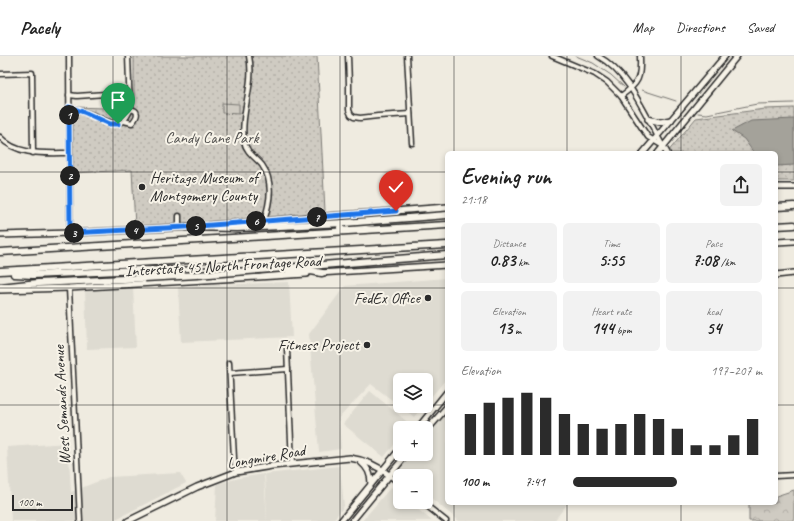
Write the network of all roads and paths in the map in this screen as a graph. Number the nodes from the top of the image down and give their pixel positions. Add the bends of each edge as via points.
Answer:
1 (69, 56) edge
2 (128, 56) edge
3 (249, 56) edge
4 (348, 56) edge
5 (407, 56) edge
6 (552, 56) edge
7 (598, 56) edge
8 (640, 56) edge
9 (726, 56) edge
10 (737, 56) edge
11 (721, 61) junction
12 (0, 74) edge
13 (722, 75) junction
14 (631, 89) junction
15 (120, 93) dead end
16 (69, 95) junction
17 (621, 96) junction
18 (69, 107) junction
19 (130, 109) junction
20 (410, 114) junction
21 (648, 119) junction
22 (672, 120) junction
23 (124, 121) junction
24 (0, 137) edge
25 (656, 138) junction
26 (412, 143) dead end
27 (663, 146) junction
28 (645, 151) edge
29 (659, 151) edge
30 (666, 151) edge
31 (33, 152) junction
32 (69, 153) junction
33 (778, 187) edge
34 (794, 187) edge
35 (794, 206) edge
36 (445, 207) edge
37 (778, 207) edge
38 (445, 211) edge
39 (445, 215) edge
40 (179, 216) dead end
41 (264, 221) junction
42 (445, 225) edge
43 (794, 225) edge
44 (778, 226) edge
45 (182, 227) junction
46 (70, 233) junction
47 (0, 235) edge
48 (278, 235) junction
49 (794, 241) edge
50 (778, 242) edge
51 (445, 245) edge
52 (0, 252) edge
53 (445, 255) edge
54 (445, 265) edge
55 (0, 272) edge
56 (322, 273) junction
57 (794, 273) edge
58 (778, 275) edge
59 (0, 287) edge
60 (69, 288) junction
61 (0, 290) edge
62 (287, 349) dead end
63 (229, 363) dead end
64 (288, 369) junction
65 (230, 373) junction
66 (445, 394) edge
67 (445, 409) edge
68 (424, 421) edge
69 (433, 424) edge
70 (393, 458) edge
71 (358, 459) junction
72 (401, 461) edge
73 (292, 464) junction
74 (383, 470) junction
75 (236, 472) junction
76 (389, 475) junction
77 (794, 475) edge
78 (778, 476) edge
79 (393, 478) edge
80 (371, 484) junction
81 (431, 509) edge
82 (80, 521) edge
83 (128, 521) edge
84 (341, 521) edge
85 (352, 521) edge
86 (446, 521) edge

1 - 16 street
2 - 19 street
3 - 41 street via 251,69 245,107 244,139 245,147 262,166 268,180 270,196
4 - 20 street via 351,115 360,118
5 - 20 street
6 - 17 street via 595,74
7 - 14 street via 617,70
8 - 14 street via 640,75
9 - 11 main road
10 - 13 main road
11 - 13 main road via 719,71
11 - 22 main road
12 - 31 street via 32,74
13 - 27 main road
14 - 17 street
14 - 21 street
15 - 16 street
16 - 18 street
17 - 25 street via 648,137
18 - 23 street via 110,124
18 - 32 street
19 - 23 street
19 - 23 street via 137,111 134,120 132,123
20 - 26 street
21 - 22 main road via 660,122
21 - 25 street
22 - 25 main road
24 - 31 street via 9,145
25 - 27 street
25 - 28 main road
27 - 29 main road
27 - 30 main road
31 - 32 street
32 - 46 street
33 - 34 main road
35 - 37 highway
36 - 41 main road
38 - 48 highway
39 - 45 highway, bridge via 237,228
40 - 45 street
41 - 45 main road
42 - 48 highway
43 - 44 highway
45 - 46 main road
46 - 47 main road
48 - 52 highway
49 - 50 main road
51 - 55 highway
53 - 59 highway, bridge via 197,275
54 - 56 main road, Interstate 45 North Frontage Road
55 - 56 highway via 33,275 139,270
56 - 60 main road, Interstate 45 North Frontage Road
57 - 58 main road
60 - 61 main road, Interstate 45 North Frontage Road
60 - 82 street, West Semands Avenue
62 - 64 street
63 - 65 street
64 - 65 street
64 - 73 street
65 - 75 street
66 - 68 main road
67 - 69 main road
70 - 74 main road
71 - 73 main road, Longmire Road via 342,458
71 - 74 main road, Longmire Road
71 - 80 main road via 368,469
72 - 76 main road
73 - 75 main road, Longmire Road
74 - 76 main road, Longmire Road
74 - 80 main road
75 - 83 main road, Longmire Road via 197,487
76 - 79 street
76 - 85 main road
77 - 78 street
80 - 84 main road
81 - 86 street

